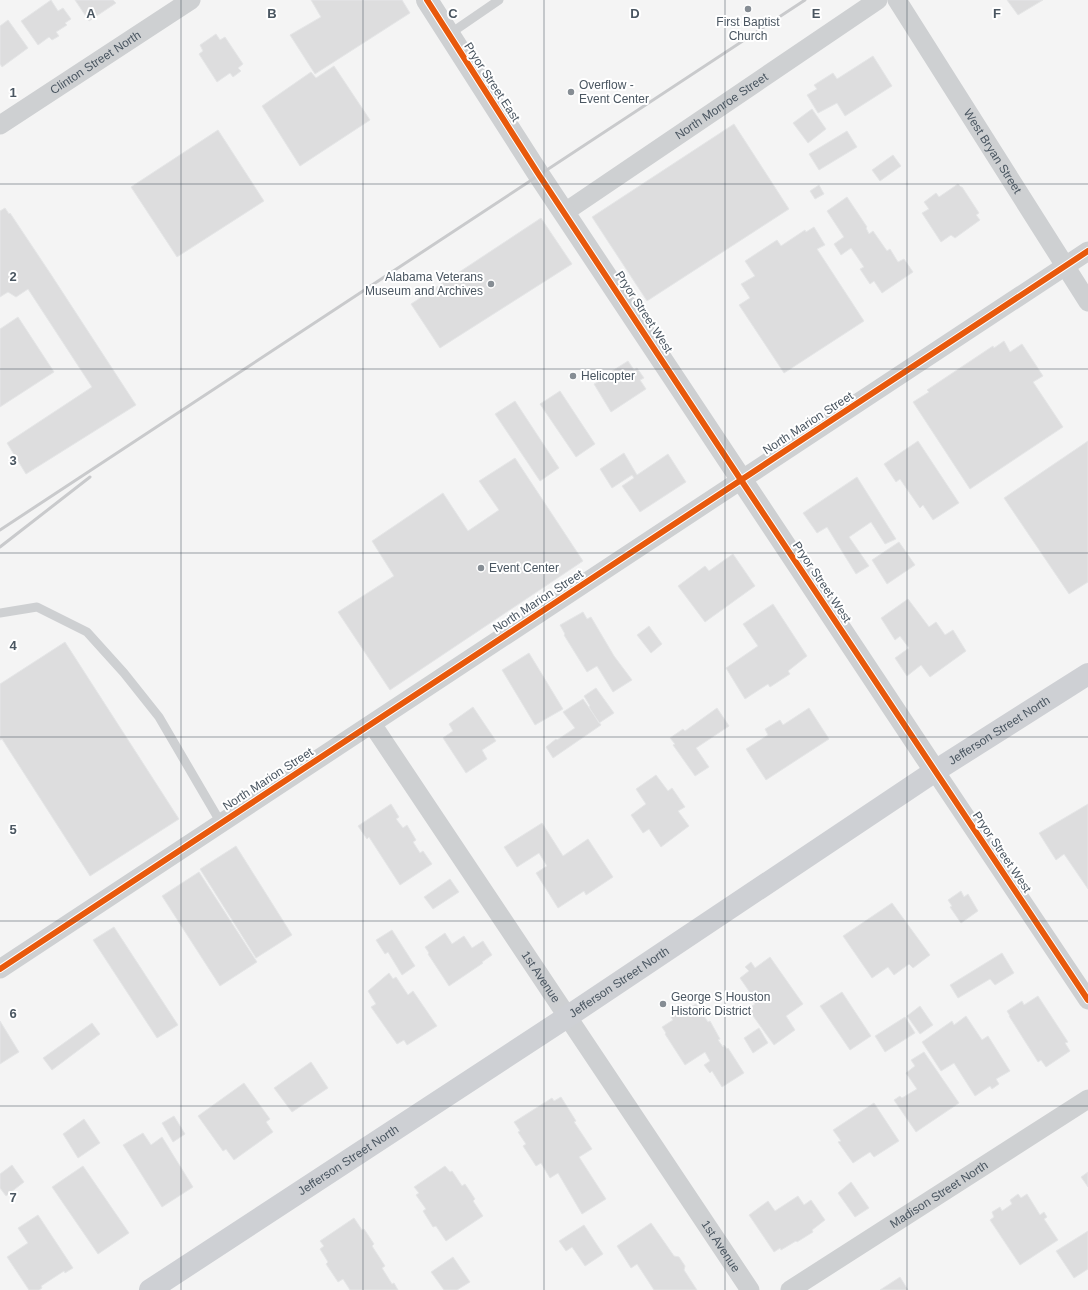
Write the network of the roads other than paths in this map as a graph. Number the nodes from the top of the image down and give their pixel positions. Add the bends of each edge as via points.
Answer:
1 (191, 0) edge
2 (427, 0) edge
3 (499, 0) edge
4 (878, 0) edge
5 (897, 0) edge
6 (448, 35) junction
7 (0, 125) edge
8 (539, 175) joint
9 (565, 212) junction
10 (1088, 251) edge
11 (1064, 267) junction
12 (1088, 302) edge
13 (741, 480) junction
14 (0, 613) edge
15 (1088, 674) edge
16 (372, 724) junction
17 (935, 771) junction
18 (221, 823) junction
19 (0, 969) edge
20 (1088, 1000) edge
21 (567, 1017) junction
22 (1088, 1099) edge
23 (150, 1290) edge
24 (750, 1290) edge
25 (790, 1290) edge

1 - 7 street, Clinton Street North
2 - 6 street, Pryor Street East
3 - 6 lane
4 - 9 street, North Monroe Street
5 - 11 street, West Bryan Street
6 - 8 street, Pryor Street East
8 - 9 street, Pryor Street West
9 - 13 street, Pryor Street West
10 - 11 street, North Marion Street
11 - 12 street, West Bryan Street
11 - 13 street, North Marion Street
13 - 16 street, North Marion Street
13 - 17 street, Pryor Street West
14 - 18 lane via 37,607 87,632 159,717
15 - 17 main road, Jefferson Street North
16 - 18 street, North Marion Street
16 - 21 street, 1st Avenue
17 - 20 street, Pryor Street West
17 - 21 main road, Jefferson Street North
18 - 19 street, North Marion Street
21 - 23 main road, Jefferson Street North
21 - 24 street, 1st Avenue
22 - 25 street, Madison Street North

